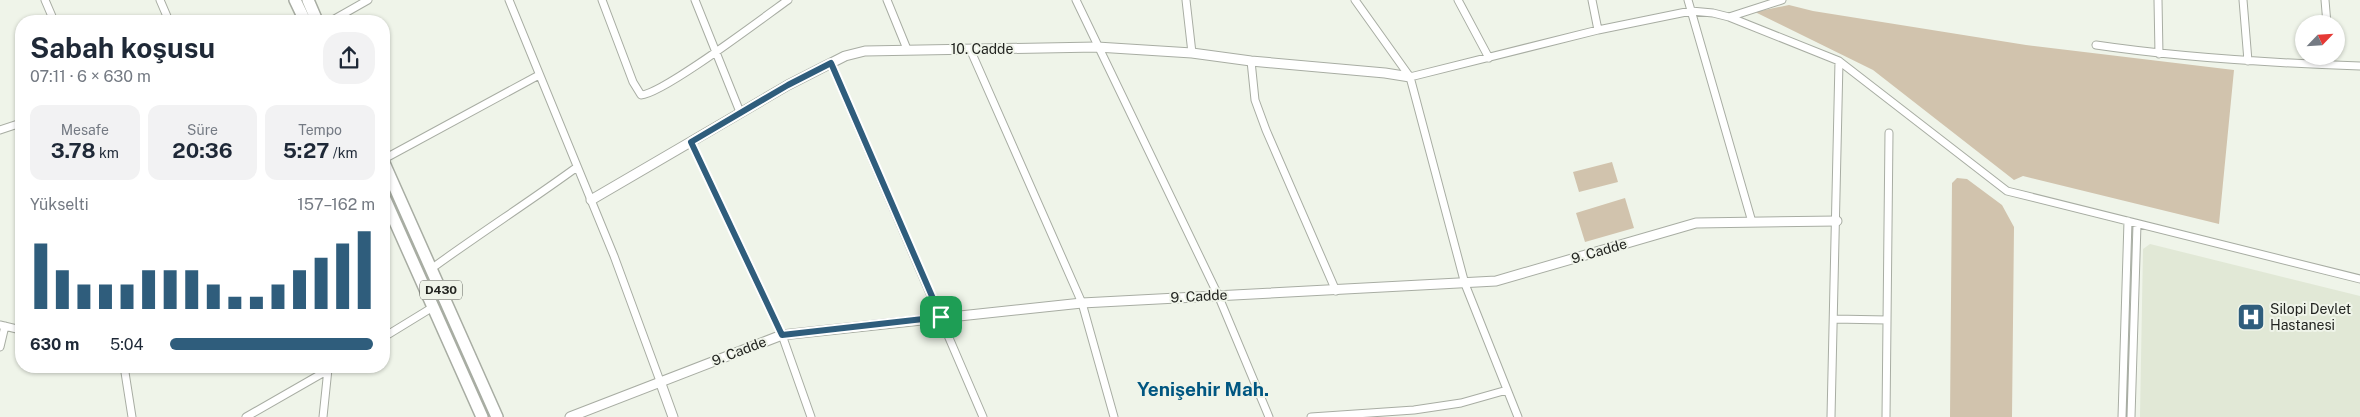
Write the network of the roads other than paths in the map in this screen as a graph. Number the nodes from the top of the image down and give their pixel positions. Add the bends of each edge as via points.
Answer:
1 (45, 0) edge
2 (160, 0) edge
3 (295, 0) edge
4 (308, 0) edge
5 (368, 0) edge
6 (509, 0) edge
7 (602, 0) edge
8 (695, 0) edge
9 (788, 0) edge
10 (887, 0) edge
11 (1076, 0) edge
12 (1186, 0) edge
13 (1355, 0) edge
14 (1458, 0) edge
15 (1592, 0) edge
16 (1688, 0) edge
17 (1782, 0) edge
18 (2158, 0) edge
19 (2243, 0) edge
20 (2325, 0) edge
21 (1691, 11) junction
22 (51, 15) edge
23 (166, 15) edge
24 (302, 15) edge
25 (314, 15) edge
26 (342, 15) edge
27 (2326, 15) edge
28 (1729, 17) junction
29 (1598, 30) junction
30 (2096, 45) dead end
31 (1098, 46) junction
32 (907, 49) junction
33 (970, 49) junction
34 (715, 52) junction
35 (1192, 53) junction
36 (2159, 54) junction
37 (1489, 58) junction
38 (1251, 61) junction
39 (1839, 61) junction
40 (2248, 61) junction
41 (831, 63) junction
42 (2295, 63) edge
43 (2330, 65) edge
44 (2360, 66) edge
45 (539, 75) junction
46 (1410, 77) junction
47 (740, 112) junction
48 (15, 125) edge
49 (0, 130) edge
50 (1889, 134) dead end
51 (691, 142) junction
52 (390, 156) edge
53 (577, 167) junction
54 (390, 177) edge
55 (591, 200) junction
56 (390, 210) edge
57 (1837, 221) junction
58 (1752, 222) junction
59 (2128, 222) junction
60 (2138, 224) junction
61 (431, 269) junction
62 (2360, 279) edge
63 (1465, 284) junction
64 (1336, 291) junction
65 (1218, 295) junction
66 (1082, 303) junction
67 (433, 307) junction
68 (941, 317) junction
69 (1834, 319) junction
70 (1887, 320) junction
71 (2, 325) edge
72 (15, 328) edge
73 (390, 333) edge
74 (782, 335) junction
75 (0, 346) edge
76 (125, 373) edge
77 (322, 373) edge
78 (330, 373) edge
79 (660, 381) junction
80 (1507, 390) junction
81 (132, 417) edge
82 (246, 417) edge
83 (323, 417) edge
84 (482, 417) edge
85 (497, 417) edge
86 (570, 417) edge
87 (673, 417) edge
88 (811, 417) edge
89 (983, 417) edge
90 (1114, 417) edge
91 (1269, 417) edge
92 (1311, 417) edge
93 (1518, 417) edge
94 (1831, 417) edge
95 (1886, 417) edge
96 (2122, 417) edge
97 (2131, 417) edge

1 - 22 street
2 - 23 street
3 - 24 highway
4 - 25 highway
5 - 26 street
6 - 45 street
7 - 34 street via 633,82 642,95 665,85
8 - 34 street
9 - 34 street
10 - 32 street
11 - 31 street
12 - 35 street
13 - 46 street
14 - 37 street
15 - 29 street
16 - 21 street
17 - 28 street
18 - 36 street
19 - 40 street
20 - 27 street
21 - 28 street
21 - 29 street
21 - 58 street
28 - 39 street
29 - 37 street
30 - 36 street
31 - 33 street, 10. Cadde
31 - 35 street, 10. Cadde
31 - 65 street
32 - 33 street, 10. Cadde
32 - 41 street, 10. Cadde via 865,51
33 - 66 street
34 - 47 street
35 - 38 street, 10. Cadde
36 - 40 street
37 - 46 street
38 - 46 street, 10. Cadde
38 - 64 street via 1255,100 1263,123
39 - 57 street
39 - 59 street via 2006,191
40 - 42 street
41 - 47 street, 10. Cadde
41 - 68 street
43 - 44 street
45 - 52 street
45 - 53 street
46 - 63 street
47 - 51 street, 10. Cadde
48 - 49 street
50 - 70 street
51 - 55 street, 10. Cadde
51 - 74 street
53 - 55 street
53 - 61 street
54 - 61 highway, D430
55 - 79 street
56 - 67 highway, D430
57 - 58 street, 9. Cadde
57 - 69 street
58 - 63 street, 9. Cadde via 1696,223 1496,281
59 - 60 street
59 - 96 street
60 - 62 street
60 - 97 street
61 - 85 highway, D430
63 - 64 street, 9. Cadde
63 - 80 street
64 - 65 street, 9. Cadde
65 - 66 street, 9. Cadde
65 - 91 street
66 - 68 street, 9. Cadde
66 - 90 street
67 - 73 street
67 - 84 highway, D430
68 - 74 street, 9. Cadde
68 - 89 street
69 - 70 street
69 - 94 street
70 - 95 street
71 - 72 street
71 - 75 street
74 - 79 street, 9. Cadde
74 - 88 street
76 - 81 street
77 - 82 street
78 - 83 street
79 - 86 street, 9. Cadde
79 - 87 street
80 - 92 street via 1433,407
80 - 93 street

